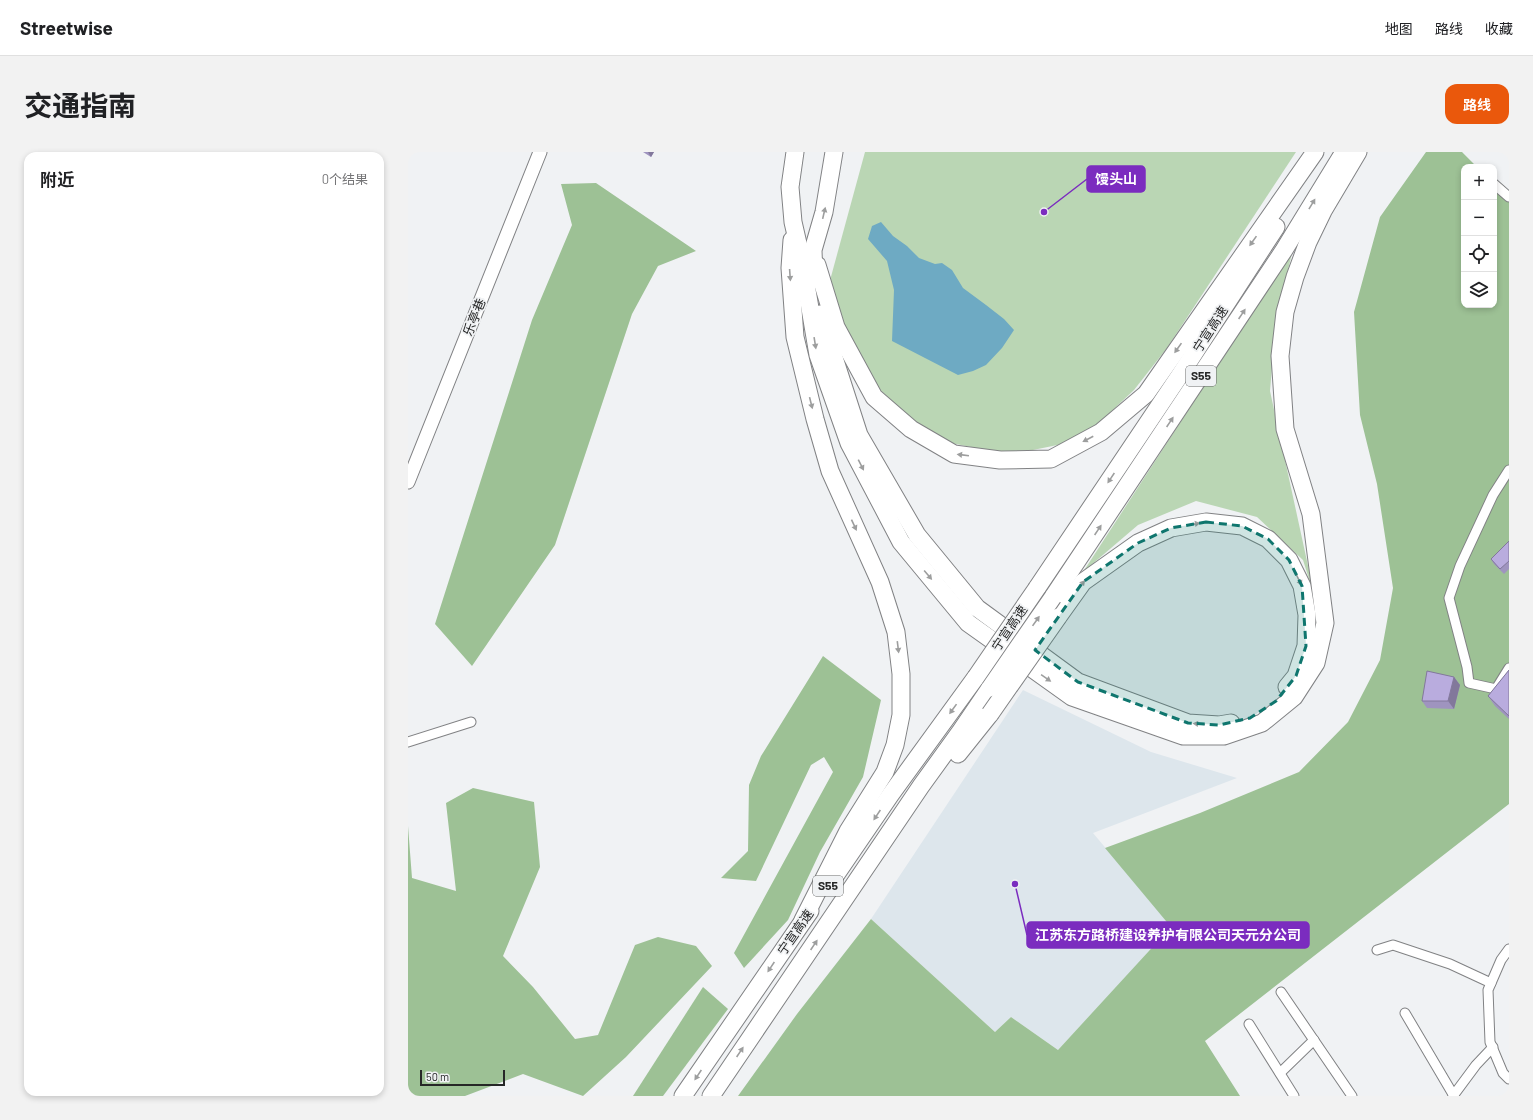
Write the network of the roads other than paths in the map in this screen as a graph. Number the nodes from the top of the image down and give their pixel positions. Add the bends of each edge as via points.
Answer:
1 (540, 152) edge
2 (796, 152) edge
3 (834, 152) edge
4 (1315, 152) edge
5 (1323, 152) edge
6 (1344, 152) edge
7 (1358, 152) edge
8 (1497, 187) edge
9 (1509, 197) edge
10 (793, 222) junction
11 (813, 250) junction
12 (1509, 470) edge
13 (408, 482) edge
14 (1509, 668) edge
15 (471, 722) dead end
16 (408, 742) edge
17 (858, 880) junction
18 (803, 920) junction
19 (1509, 949) edge
20 (1377, 950) dead end
21 (1491, 982) junction
22 (1281, 992) dead end
23 (1405, 1013) dead end
24 (1249, 1024) dead end
25 (1314, 1040) junction
26 (1493, 1047) junction
27 (1280, 1073) junction
28 (1509, 1079) edge
29 (683, 1096) edge
30 (711, 1096) edge
31 (1294, 1096) edge
32 (1352, 1096) edge
33 (1454, 1096) edge

1 - 13 street, 乐亭巷
2 - 10 highway via 790,187
11 -> 3 highway via 824,212
4 -> 11 highway via 1146,394 1102,432 1051,459 1000,460 954,454 911,429 874,397 836,327
5 -> 18 highway, 宁宣高速 / S55, bridge via 1242,281 1037,588
17 -> 6 highway, 宁宣高速 / S55, bridge via 1053,597 1284,250
10 -> 7 highway via 818,355 850,443 901,542 968,623 1072,697 1183,736 1224,736 1262,723 1294,698 1316,663 1325,623 1311,514 1285,429 1280,356 1285,312 1308,242
8 - 9 street
10 -> 18 highway via 790,268 795,337 830,472 880,582 896,632 901,674 901,715 895,745 885,772 848,831
17 -> 11 highway, bridge via 990,714 1058,617 1083,582 1138,543 1170,528 1206,522 1242,526 1268,540 1289,560 1302,586 1307,615 1306,646 1296,676 1276,701 1250,718 1219,725 1188,723 1078,682 977,608 917,535 859,435 816,298
12 - 14 street via 1493,495 1460,566 1449,598 1470,683 1496,689
15 - 16 street
30 -> 17 highway, 宁宣高速 / S55
18 -> 29 highway, 宁宣高速 / S55
19 - 21 street
20 - 21 street via 1393,945 1450,964
21 - 26 street via 1488,990 1490,1042
22 - 25 street
23 - 33 street
24 - 27 street
25 - 27 street
25 - 32 street
26 - 28 street via 1503,1073
26 - 33 street via 1476,1065
27 - 31 street

